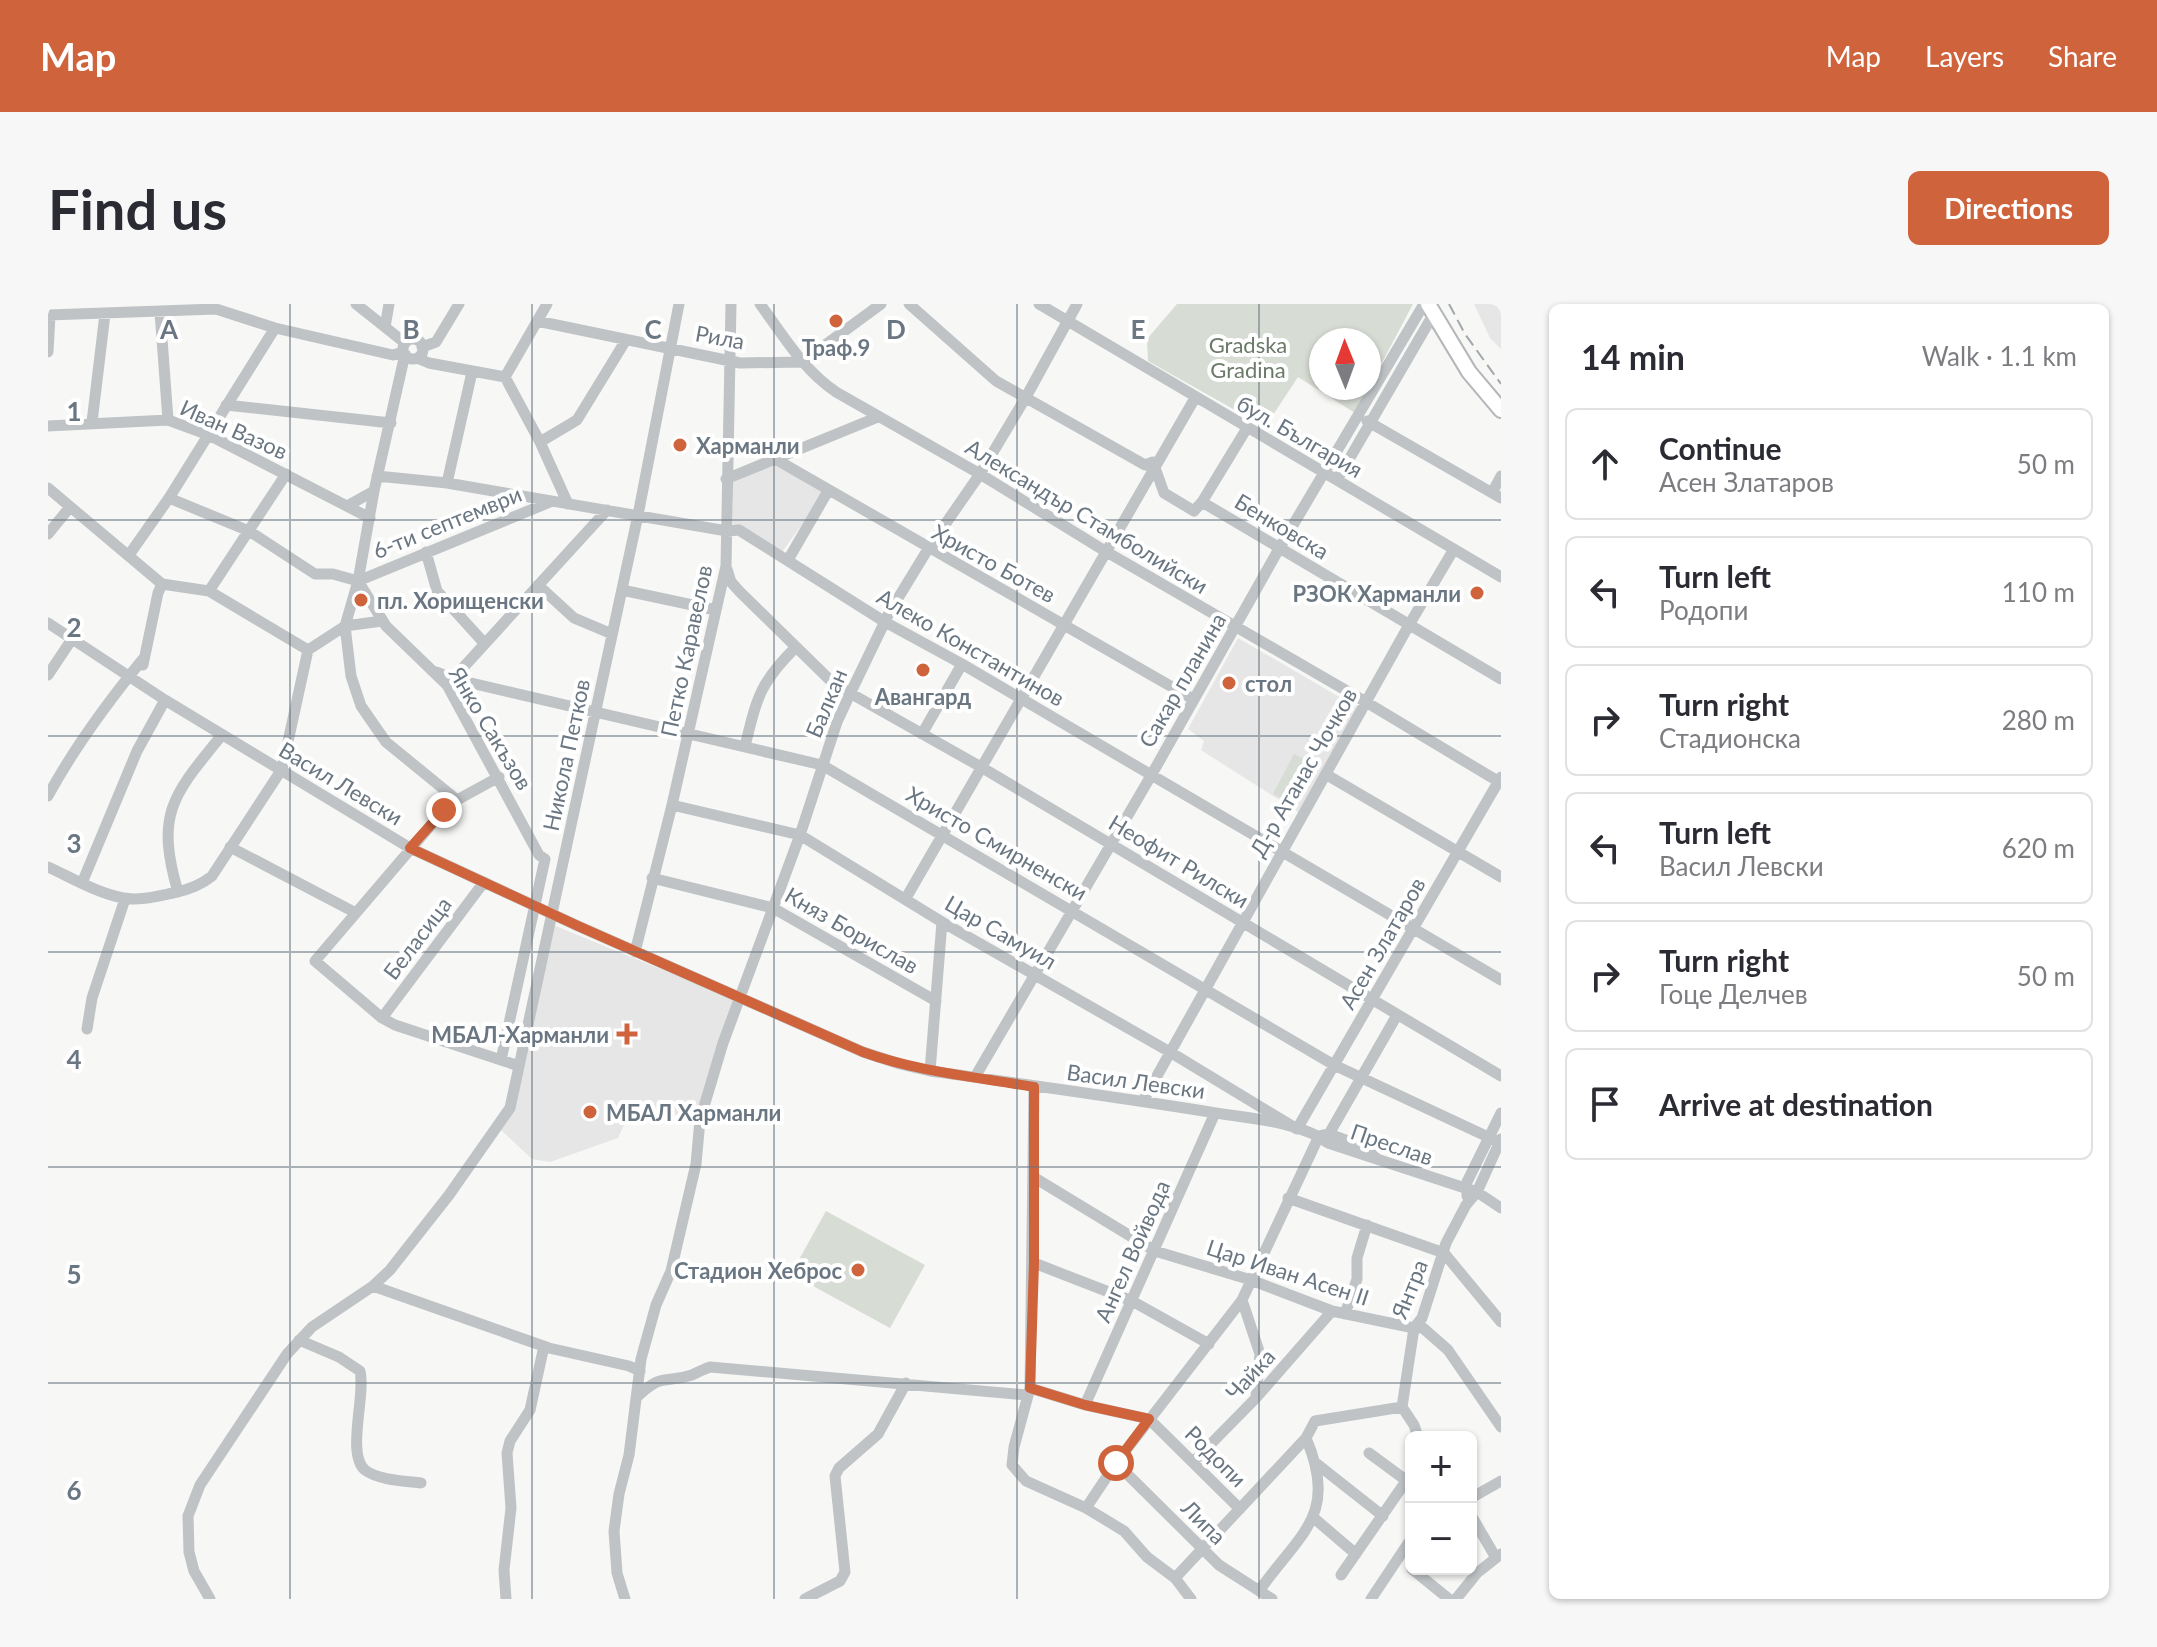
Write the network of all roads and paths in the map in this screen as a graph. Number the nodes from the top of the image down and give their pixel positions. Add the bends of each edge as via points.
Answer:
1 (356, 304) edge
2 (389, 304) edge
3 (459, 304) edge
4 (547, 304) edge
5 (679, 304) edge
6 (731, 304) edge
7 (760, 304) edge
8 (881, 304) edge
9 (909, 304) edge
10 (1039, 304) edge
11 (1077, 304) edge
12 (206, 307) edge
13 (1428, 308) edge
14 (167, 309) edge
15 (105, 314) junction
16 (49, 315) edge
17 (537, 321) junction
18 (1067, 322) junction
19 (385, 327) junction
20 (275, 328) junction
21 (626, 340) junction
22 (670, 348) junction
23 (404, 350) junction
24 (48, 352) edge
25 (420, 352) junction
26 (728, 360) junction
27 (802, 362) junction
28 (472, 372) junction
29 (505, 377) junction
30 (1026, 397) junction
31 (1195, 398) junction
32 (226, 405) junction
33 (1501, 410) edge
34 (878, 417) junction
35 (168, 420) junction
36 (1364, 420) junction
37 (92, 422) junction
38 (391, 423) junction
39 (48, 426) edge
40 (1247, 428) junction
41 (209, 435) junction
42 (540, 442) junction
43 (777, 460) junction
44 (1155, 465) junction
45 (286, 474) junction
46 (980, 474) junction
47 (1326, 474) junction
48 (377, 476) junction
49 (1501, 476) edge
50 (726, 479) junction
51 (1337, 480) junction
52 (447, 483) junction
53 (48, 488) edge
54 (374, 491) junction
55 (828, 491) junction
56 (1496, 496) edge
57 (169, 498) junction
58 (551, 501) junction
59 (1202, 502) junction
60 (568, 504) junction
61 (347, 506) junction
62 (70, 507) junction
63 (607, 510) junction
64 (638, 515) junction
65 (370, 518) junction
66 (249, 531) junction
67 (727, 531) junction
68 (48, 534) edge
69 (1280, 547) junction
70 (928, 549) junction
71 (1454, 549) junction
72 (1105, 551) junction
73 (426, 552) junction
74 (129, 555) junction
75 (788, 560) junction
76 (726, 566) junction
77 (1501, 577) edge
78 (358, 581) junction
79 (162, 584) junction
80 (538, 585) junction
81 (622, 590) junction
82 (209, 591) junction
83 (716, 610) junction
84 (382, 621) junction
85 (885, 622) junction
86 (48, 623) edge
87 (1062, 624) junction
88 (1409, 625) junction
89 (345, 626) junction
90 (1235, 627) junction
91 (612, 634) junction
92 (72, 639) junction
93 (485, 644) junction
94 (795, 648) junction
95 (308, 650) junction
96 (143, 659) junction
97 (962, 664) junction
98 (436, 672) joint
99 (48, 675) edge
100 (129, 677) junction
101 (1501, 679) edge
102 (451, 682) junction
103 (140, 684) junction
104 (850, 695) junction
105 (1019, 698) junction
106 (1193, 699) junction
107 (165, 700) junction
108 (1366, 702) junction
109 (596, 711) junction
110 (689, 732) junction
111 (922, 734) junction
112 (222, 735) junction
113 (745, 746) junction
114 (822, 765) junction
115 (981, 767) junction
116 (282, 769) junction
117 (1152, 774) junction
118 (1327, 775) junction
119 (499, 777) junction
120 (1500, 781) edge
121 (48, 796) edge
122 (457, 800) junction
123 (672, 805) junction
124 (800, 835) junction
125 (944, 836) junction
126 (1111, 843) junction
127 (230, 847) junction
128 (410, 848) junction
129 (1459, 851) junction
130 (1281, 852) junction
131 (545, 859) junction
132 (563, 863) junction
133 (48, 867) edge
134 (1501, 877) edge
135 (652, 878) junction
136 (484, 882) junction
137 (82, 883) junction
138 (178, 892) junction
139 (906, 898) junction
140 (125, 899) junction
141 (536, 906) junction
142 (773, 908) junction
143 (1071, 910) junction
144 (356, 913) junction
145 (552, 913) junction
146 (942, 922) junction
147 (1242, 922) junction
148 (1414, 929) junction
149 (635, 952) junction
150 (1035, 974) junction
151 (1501, 980) edge
152 (1205, 990) junction
153 (742, 997) junction
154 (1373, 1000) junction
155 (936, 1001) junction
156 (1397, 1015) junction
157 (382, 1018) junction
158 (87, 1029) dead end
159 (1170, 1052) junction
160 (501, 1060) junction
161 (1334, 1065) junction
162 (519, 1066) junction
163 (930, 1071) junction
164 (1501, 1076) edge
165 (975, 1077) junction
166 (1360, 1077) junction
167 (1034, 1087) junction
168 (1143, 1101) junction
169 (1215, 1113) junction
170 (1501, 1113) edge
171 (1297, 1129) junction
172 (1324, 1135) junction
173 (1498, 1140) edge
174 (1035, 1178) junction
175 (1473, 1187) junction
176 (1288, 1198) junction
177 (1501, 1202) edge
178 (1501, 1208) edge
179 (1367, 1225) junction
180 (1155, 1251) junction
181 (1444, 1253) junction
182 (1034, 1263) junction
183 (1251, 1280) junction
184 (373, 1286) junction
185 (1242, 1300) junction
186 (1132, 1301) junction
187 (1332, 1311) junction
188 (1345, 1314) junction
189 (1501, 1322) edge
190 (1414, 1328) junction
191 (299, 1340) junction
192 (1209, 1344) junction
193 (544, 1346) junction
194 (640, 1371) junction
195 (906, 1383) junction
196 (1028, 1391) junction
197 (638, 1396) junction
198 (1255, 1399) junction
199 (1085, 1405) junction
200 (1402, 1407) junction
201 (1149, 1419) junction
202 (1501, 1427) edge
203 (1416, 1431) edge
204 (1306, 1438) junction
205 (1369, 1453) dead end
206 (1194, 1461) junction
207 (1116, 1463) junction
208 (1317, 1464) junction
209 (1405, 1476) edge
210 (1501, 1481) edge
211 (421, 1483) dead end
212 (1405, 1484) edge
213 (1477, 1495) edge
214 (1086, 1508) junction
215 (1240, 1509) junction
216 (1383, 1516) junction
217 (1315, 1519) junction
218 (1477, 1524) edge
219 (1203, 1550) junction
220 (1405, 1550) edge
221 (1356, 1554) junction
222 (1498, 1556) edge
223 (1400, 1559) junction
224 (1405, 1563) edge
225 (1341, 1575) dead end
226 (1419, 1575) edge
227 (1175, 1578) junction
228 (1259, 1591) junction
229 (210, 1599) edge
230 (506, 1599) edge
231 (625, 1599) edge
232 (805, 1599) edge
233 (1191, 1599) edge
234 (1272, 1599) edge
235 (1371, 1599) edge
236 (1449, 1599) edge
237 (1456, 1599) edge

1 - 19 street
2 - 19 street
3 - 25 street via 436,342
4 - 17 street
5 - 22 street, Никола Петков
6 - 26 street, Петко Каравелов
7 - 27 street, Александър Стамболийски
8 - 27 street
9 - 30 street via 996,381
10 - 18 street, бул. България
11 - 18 street, Балкан
12 - 14 street
12 - 20 street
13 - 33 main road
13 - 36 street, Сакар планина
14 - 15 street
14 - 35 street
15 - 16 street
15 - 37 street
16 - 24 street
17 - 21 street, Рила
17 - 29 street
18 - 30 street, Балкан
18 - 31 street, бул. България
19 - 23 street
20 - 23 street via 393,355
20 - 32 street
21 - 22 street, Рила
21 - 42 street via 577,420
22 - 26 street, Рила
22 - 64 street, Никола Петков
23 - 25 street via 409,358
23 - 25 street via 417,341
23 - 38 street
25 - 28 street
26 - 27 street, Рила
26 - 50 street, Петко Каравелов
27 - 34 street, Александър Стамболийски via 823,384
28 - 29 street
28 - 52 street
29 - 42 street
30 - 44 street via 1145,465
30 - 46 street, Балкан
31 - 40 street, бул. България
31 - 44 street
32 - 38 street
32 - 41 street
34 - 43 street
34 - 46 street, Александър Стамболийски
35 - 37 street, Иван Вазов
35 - 41 street, Иван Вазов
36 - 47 street, Сакар планина
36 - 51 street, Сакар планина
36 - 56 street
37 - 39 street, Иван Вазов
38 - 48 street
40 - 47 street, бул. България
40 - 59 street
41 - 45 street, Иван Вазов
41 - 57 street
42 - 60 street
43 - 50 street
43 - 55 street, Христо Ботев
44 - 59 street, Бенковска via 1164,493 1194,511
44 - 72 street
45 - 61 street, Иван Вазов
45 - 66 street
46 - 70 street, Балкан
46 - 72 street, Александър Стамболийски
47 - 51 street, бул. България
47 - 69 street, Сакар планина
48 - 52 street, Алеко Константинов
48 - 54 street
49 - 56 street
50 - 67 street, Петко Каравелов
51 - 71 street, бул. България
52 - 58 street, Алеко Константинов
53 - 62 street
54 - 61 street
54 - 65 street
55 - 70 street, Христо Ботев
55 - 75 street
57 - 66 street
57 - 74 street
58 - 60 street, Алеко Константинов
58 - 73 street, 6-ти септември
59 - 69 street, Бенковска
60 - 63 street, Алеко Константинов
61 - 65 street, Иван Вазов
62 - 68 street
62 - 74 street
63 - 64 street, Алеко Константинов
63 - 80 street
64 - 67 street, Алеко Константинов
64 - 81 street, Никола Петков
65 - 78 street
66 - 78 street via 315,574
66 - 82 street
67 - 75 street, Алеко Константинов via 739,530
67 - 76 street, Петко Каравелов
69 - 88 street, Бенковска
69 - 90 street, Сакар планина
70 - 85 street, Балкан
70 - 87 street, Христо Ботев
71 - 77 street, бул. България
71 - 88 street, Д-р Атанас Чочков
72 - 87 street
72 - 90 street, Александър Стамболийски
73 - 78 street, 6-ти септември
73 - 93 street via 437,591
74 - 79 street
75 - 85 street, Алеко Константинов
76 - 83 street, Петко Каравелов
76 - 94 street, Неофит Рилски via 731,582
78 - 84 street, Янко Сакъзов
78 - 89 street
79 - 82 street
79 - 96 street
80 - 91 street via 574,618
80 - 93 street
81 - 83 street
81 - 91 street, Никола Петков
82 - 95 street
83 - 110 street, Петко Каравелов
84 - 89 street
84 - 98 street, Янко Сакъзов
85 - 97 street, Алеко Константинов
85 - 104 street, Балкан
86 - 92 street, Васил Левски
87 - 105 street
87 - 106 street, Христо Ботев
88 - 101 street, Бенковска
88 - 108 street, Д-р Атанас Чочков
89 - 95 street
89 - 122 street via 355,691 377,733
90 - 106 street, Сакар планина
90 - 108 street, Александър Стамболийски
91 - 109 street, Никола Петков
92 - 99 street
92 - 100 street, Васил Левски
93 - 102 street
94 - 104 street, Неофит Рилски
94 - 113 street via 762,688
95 - 116 street
96 - 100 street
96 - 103 street
97 - 105 street, Алеко Константинов
97 - 111 street
98 - 102 street, Христо Смирненски
100 - 103 street, Васил Левски
100 - 121 street via 94,719
102 - 109 street, Христо Смирненски
102 - 119 street, Янко Сакъзов
103 - 107 street, Васил Левски
104 - 111 street, Неофит Рилски
104 - 114 street, Балкан
105 - 115 street
105 - 117 street, Алеко Константинов
106 - 117 street, Сакар планина
107 - 112 street, Васил Левски
107 - 137 street via 137,751
108 - 118 street, Д-р Атанас Чочков
108 - 120 street, Александър Стамболийски
109 - 110 street, Христо Смирненски
109 - 132 street, Никола Петков
110 - 113 street, Христо Смирненски
110 - 123 street, Петко Каравелов
111 - 115 street, Неофит Рилски
112 - 116 street, Васил Левски
112 - 138 street via 186,780 168,822 168,858
113 - 114 street, Христо Смирненски
114 - 124 street, Балкан
114 - 125 street, Христо Смирненски
115 - 125 street
115 - 126 street, Неофит Рилски
116 - 127 street
116 - 128 street, Васил Левски
117 - 126 street, Сакар планина
117 - 130 street, Алеко Константинов
118 - 129 street
118 - 130 street, Д-р Атанас Чочков
119 - 122 street
119 - 131 street, Янко Сакъзов
120 - 129 street, Асен Златаров
122 - 128 street
123 - 124 street, Цар Самуил
123 - 135 street, Петко Каравелов
124 - 139 street, Цар Самуил
124 - 142 street, Балкан
125 - 139 street
125 - 143 street, Христо Смирненски
126 - 143 street, Сакар планина
126 - 147 street, Неофит Рилски
127 - 138 street via 204,883
127 - 144 street
128 - 136 street, Васил Левски
128 - 144 street
129 - 134 street
129 - 148 street, Асен Златаров
130 - 147 street, Д-р Атанас Чочков
130 - 148 street, Алеко Константинов
131 - 132 street
131 - 141 street
132 - 145 street, Никола Петков
133 - 137 street
135 - 142 street, Княз Борислав
135 - 149 street, Петко Каравелов
136 - 141 street, Васил Левски
136 - 157 street, Беласица
137 - 140 street
138 - 140 street
139 - 146 street, Цар Самуил
140 - 158 street
141 - 145 street, Васил Левски
141 - 160 street
142 - 153 street, Балкан
142 - 155 street, Княз Борислав
143 - 150 street, Сакар планина
143 - 152 street, Христо Смирненски
144 - 157 street via 315,961
145 - 149 street, Васил Левски
145 - 162 street, Никола Петков
146 - 150 street, Цар Самуил
146 - 155 street
147 - 152 street, Д-р Атанас Чочков
147 - 154 street, Неофит Рилски
148 - 151 street, Алеко Константинов
148 - 154 street, Асен Златаров
149 - 153 street, Васил Левски
150 - 159 street, Цар Самуил
150 - 165 street, Сакар планина
152 - 159 street, Д-р Атанас Чочков
152 - 161 street, Христо Смирненски
153 - 163 street, Васил Левски via 863,1052
153 - 194 street, Балкан via 709,1085 671,1271 656,1305
154 - 156 street, Неофит Рилски
154 - 161 street, Асен Златаров
155 - 163 street
156 - 164 street, Неофит Рилски
156 - 166 street
157 - 160 street
159 - 168 street, Д-р Атанас Чочков
159 - 171 street, Цар Самуил
160 - 162 street
161 - 166 street, Христо Смирненски
161 - 171 street, Асен Златаров
162 - 184 street, Никола Петков via 510,1108 449,1195
163 - 165 street, Васил Левски
165 - 167 street, Васил Левски
166 - 172 street
166 - 173 street, Христо Смирненски
167 - 168 street, Васил Левски
167 - 174 street
168 - 169 street, Васил Левски
169 - 171 street, Васил Левски
169 - 180 street, Ангел Войвода
170 - 173 street
171 - 172 street, Васил Левски
172 - 175 street, Преслав via 1328,1143
172 - 176 street
173 - 175 street
174 - 180 street, Цар Иван Асен II
174 - 182 street
175 - 177 street, Преслав
175 - 178 street, Преслав
175 - 181 street, Янтра
176 - 179 street
176 - 183 street
179 - 181 street
179 - 188 street
180 - 183 street, Цар Иван Асен II
180 - 186 street, Ангел Войвода
181 - 189 street
181 - 190 street, Янтра
182 - 186 street
182 - 196 street
183 - 185 street
183 - 187 street, Цар Иван Асен II
184 - 191 street, Никола Петков
184 - 193 street
185 - 192 street
185 - 198 street via 1260,1354
186 - 192 street
186 - 199 street, Ангел Войвода
187 - 188 street, Цар Иван Асен II
187 - 198 street, Чайка
188 - 190 street, Цар Иван Асен II
190 - 200 street, Янтра
190 - 202 street, Цар Иван Асен II via 1423,1328 1448,1350
191 - 211 street via 360,1371 359,1462 366,1470
191 - 229 street, Никола Петков via 192,1500 189,1552
192 - 201 street
193 - 194 street
193 - 230 street via 530,1410 507,1453 511,1508
194 - 197 street, Балкан
195 - 196 street
195 - 197 street via 710,1367 663,1378
195 - 232 street via 878,1434 835,1476 845,1572 840,1581
196 - 199 street
196 - 214 street via 1011,1459 1016,1472
197 - 231 street, Балкан via 614,1531
198 - 206 street, Чайка
199 - 201 street
200 - 203 street
200 - 204 street via 1320,1420 1311,1424
201 - 206 street, Родопи
201 - 207 street
204 - 208 street
204 - 215 street
205 - 209 street
206 - 215 street, Родопи
207 - 214 street
207 - 219 street, Липа
208 - 216 street
208 - 217 street
210 - 213 street
212 - 216 street
214 - 227 street via 1124,1531
215 - 219 street
216 - 221 street
217 - 221 street
217 - 228 street
218 - 222 street
219 - 227 street
219 - 228 street, Липа
220 - 223 street
221 - 225 street
222 - 237 street
223 - 224 street
223 - 235 street
226 - 236 street
227 - 233 street
228 - 234 street, Липа

